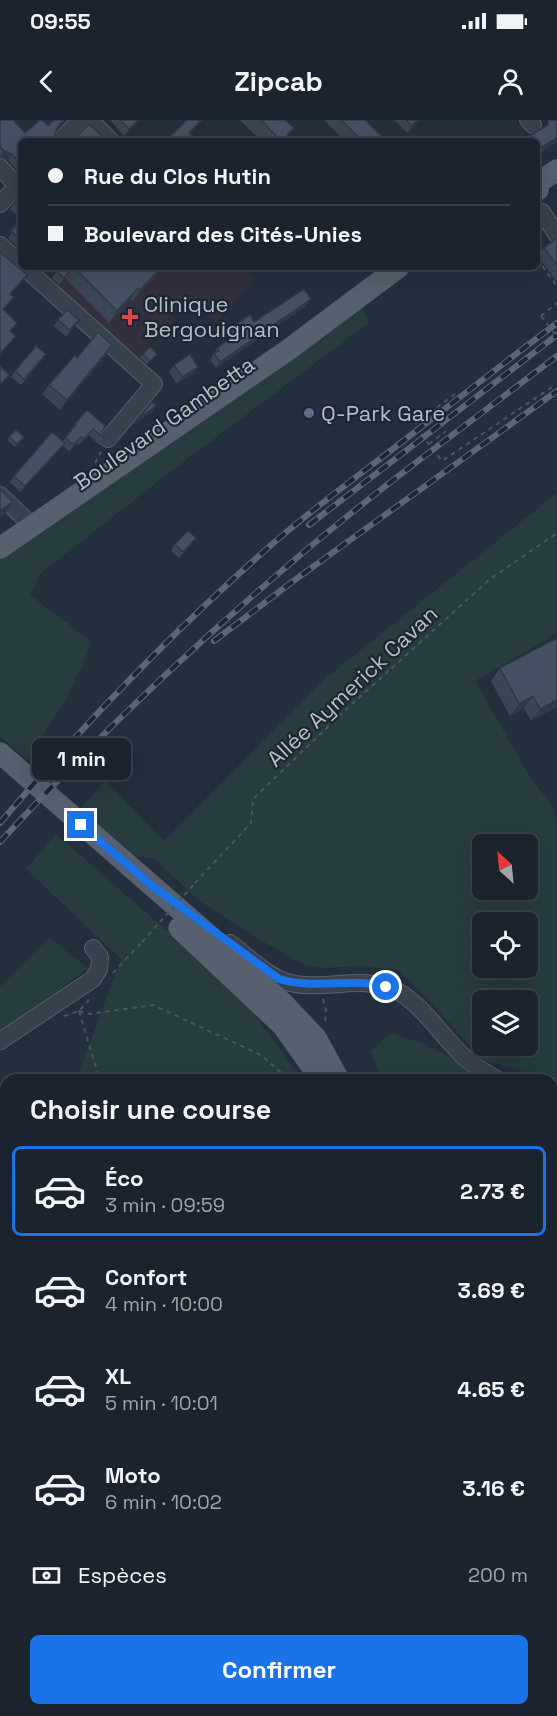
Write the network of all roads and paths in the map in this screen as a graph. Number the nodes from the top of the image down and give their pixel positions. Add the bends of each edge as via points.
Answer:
1 (80, 120) edge
2 (90, 120) edge
3 (63, 138) edge
4 (108, 138) edge
5 (557, 164) edge
6 (0, 167) edge
7 (557, 170) edge
8 (540, 181) edge
9 (18, 183) edge
10 (18, 185) edge
11 (542, 195) edge
12 (0, 204) edge
13 (557, 235) edge
14 (0, 245) edge
15 (18, 261) edge
16 (540, 263) edge
17 (27, 270) edge
18 (382, 270) edge
19 (395, 270) edge
20 (557, 286) edge
21 (557, 303) edge
22 (557, 337) edge
23 (552, 387) dead end
24 (455, 394) dead end
25 (446, 431) dead end
26 (108, 439) joint
27 (429, 444) junction
28 (87, 477) junction
29 (0, 495) edge
30 (25, 519) junction
31 (557, 533) edge
32 (0, 536) edge
33 (0, 548) edge
34 (0, 753) edge
35 (0, 773) edge
36 (151, 885) junction
37 (142, 942) dead end
38 (93, 948) dead end
39 (316, 986) junction
40 (316, 1038) junction
41 (0, 1041) edge
42 (97, 1074) edge
43 (282, 1074) edge
44 (317, 1074) edge
45 (336, 1074) edge
46 (489, 1074) edge

1 - 3 street
2 - 4 street
5 - 11 main road
6 - 9 street
7 - 8 main road
10 - 12 street
11 - 13 street
14 - 15 street
16 - 20 path
17 - 26 street via 154,384
18 - 28 main road, Boulevard Gambetta
19 - 33 main road via 288,350
21 - 22 path, bridge via 541,316
23 - 27 path via 442,461
24 - 27 path via 414,425
25 - 27 path
26 - 28 path
28 - 30 main road, Boulevard Gambetta
29 - 30 street
30 - 32 main road, Boulevard Gambetta
31 - 37 path, Allée Aymerick Cavan, bridge via 490,579 253,799 251,823
34 - 36 main road
35 - 44 main road via 232,976 283,1026
36 - 39 street via 279,979
36 - 40 main road via 284,1004
38 - 41 street via 100,957 93,979
39 - 40 path via 326,1010 325,1022
39 - 46 street via 370,982 397,991 465,1058
40 - 45 main road
42 - 43 path via 79,1011 90,1014 153,1005 261,1055

